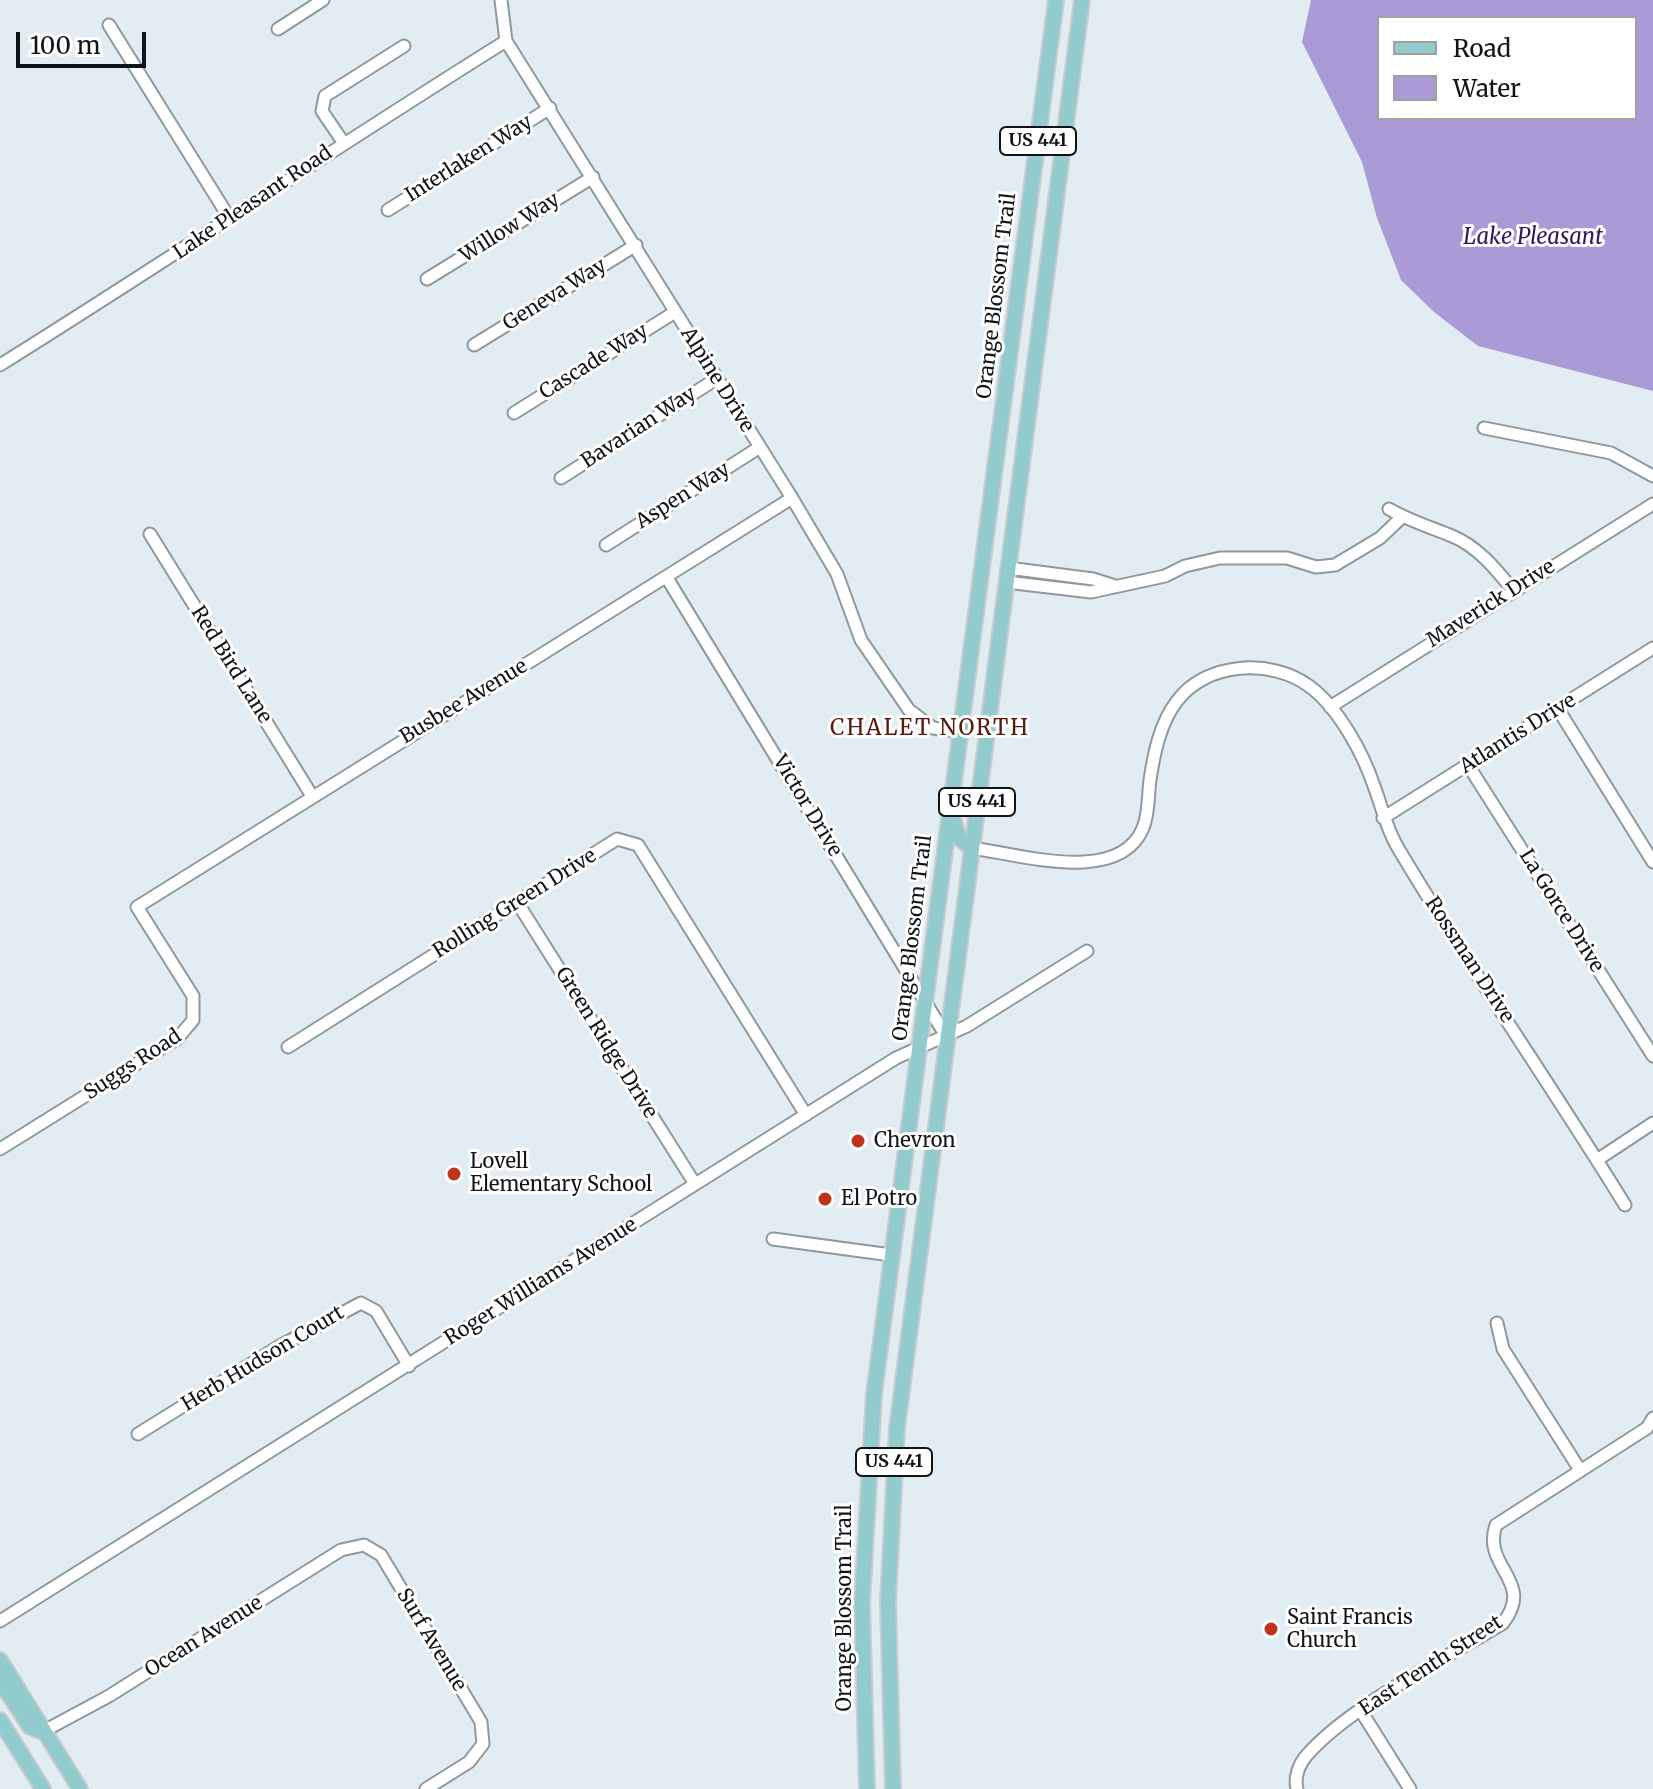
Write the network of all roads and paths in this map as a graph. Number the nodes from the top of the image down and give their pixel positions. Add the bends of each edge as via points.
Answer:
1 (323, 0) edge
2 (501, 0) edge
3 (1056, 0) edge
4 (1082, 0) edge
5 (109, 25) dead end
6 (278, 29) dead end
7 (506, 41) junction
8 (404, 46) dead end
9 (550, 108) junction
10 (343, 142) junction
11 (593, 177) junction
12 (388, 210) dead end
13 (230, 219) junction
14 (636, 245) junction
15 (427, 279) dead end
16 (675, 312) junction
17 (474, 345) dead end
18 (1011, 345) junction
19 (1037, 349) junction
20 (0, 365) edge
21 (716, 379) junction
22 (514, 413) dead end
23 (1484, 428) dead end
24 (760, 447) junction
25 (1653, 476) edge
26 (561, 478) dead end
27 (792, 498) junction
28 (1653, 504) edge
29 (1389, 509) dead end
30 (1402, 517) junction
31 (150, 534) dead end
32 (606, 545) dead end
33 (1007, 575) junction
34 (667, 578) junction
35 (1512, 589) junction
36 (1649, 651) edge
37 (1653, 667) edge
38 (1330, 707) junction
39 (1558, 709) junction
40 (960, 732) junction
41 (1468, 765) junction
42 (312, 796) junction
43 (950, 806) junction
44 (1383, 818) junction
45 (971, 848) junction
46 (1653, 862) edge
47 (517, 902) junction
48 (137, 907) joint
49 (1087, 951) dead end
50 (925, 998) junction
51 (946, 1036) junction
52 (288, 1047) dead end
53 (918, 1048) junction
54 (1653, 1056) edge
55 (806, 1115) junction
56 (1653, 1123) edge
57 (0, 1149) edge
58 (1597, 1160) junction
59 (695, 1184) junction
60 (1625, 1205) dead end
61 (773, 1239) dead end
62 (891, 1255) junction
63 (916, 1258) junction
64 (1497, 1323) dead end
65 (409, 1366) junction
66 (1653, 1418) edge
67 (138, 1434) dead end
68 (1580, 1470) junction
69 (867, 1486) junction
70 (892, 1487) junction
71 (364, 1545) joint
72 (0, 1621) edge
73 (0, 1660) edge
74 (0, 1681) edge
75 (1361, 1711) junction
76 (0, 1720) edge
77 (890, 1720) junction
78 (864, 1721) junction
79 (44, 1731) junction
80 (43, 1789) edge
81 (80, 1789) edge
82 (426, 1789) edge
83 (867, 1789) edge
84 (893, 1789) edge
85 (1297, 1789) edge
86 (1410, 1789) edge

1 - 6 street
2 - 7 street, Alpine Drive
3 - 18 main road, Orange Blossom Trail / US 441
4 - 19 main road, US 441
5 - 13 street
7 - 9 street, Alpine Drive
7 - 10 street, Lake Pleasant Road
8 - 10 street via 325,96 322,111
9 - 11 street, Alpine Drive
9 - 12 street, Interlaken Way
10 - 13 street, Lake Pleasant Road
11 - 14 street, Alpine Drive
11 - 15 street, Willow Way
13 - 20 street, Lake Pleasant Road
14 - 16 street, Alpine Drive
14 - 17 street, Geneva Way
16 - 21 street, Alpine Drive
16 - 22 street, Cascade Way
18 - 19 main road
18 - 40 main road, Orange Blossom Trail / US 441
19 - 33 main road, US 441
21 - 24 street, Alpine Drive
21 - 26 street, Bavarian Way
23 - 25 street via 1611,453
24 - 27 street, Alpine Drive
24 - 32 street, Aspen Way
27 - 34 street, Busbee Avenue
27 - 40 street, Alpine Drive via 837,574 861,640 909,710 933,728
28 - 35 street, Maverick Drive
29 - 30 street
30 - 33 street via 1380,538 1335,565 1316,567 1287,558 1220,558 1091,592
30 - 35 street via 1454,537 1494,567
31 - 42 street, Red Bird Lane
33 - 45 main road, US 441
34 - 42 street, Busbee Avenue
34 - 50 street, Victor Drive
35 - 38 street, Maverick Drive
36 - 37 street
36 - 39 street, Atlantis Drive
38 - 44 street, Rossman Drive via 1363,759
38 - 45 street, Rossman Drive via 1309,685 1269,669 1236,668 1210,676 1178,699 1162,727 1144,826 1126,851 1094,864
39 - 41 street, Atlantis Drive
39 - 46 street
40 - 43 main road, Orange Blossom Trail / US 441
41 - 44 street, Atlantis Drive
41 - 54 street, La Gorce Drive
42 - 48 street, Busbee Avenue
43 - 45 main road via 959,838
43 - 50 main road, Orange Blossom Trail / US 441
44 - 58 street, Rossman Drive
45 - 51 main road, US 441
47 - 52 street, Rolling Green Drive
47 - 55 street, Rolling Green Drive via 617,839 638,845
47 - 59 street, Green Ridge Drive
48 - 57 street, Suggs Road via 193,996 193,1020 178,1038
49 - 51 street, Roger Williams Avenue
50 - 51 street, Victor Drive
50 - 53 main road, Orange Blossom Trail / US 441
51 - 53 street, Roger Williams Avenue
51 - 63 main road, US 441
53 - 55 street, Roger Williams Avenue
53 - 62 main road, Orange Blossom Trail / US 441
55 - 59 street, Roger Williams Avenue
56 - 58 street
58 - 60 street, Rossman Drive
59 - 65 street, Roger Williams Avenue
61 - 62 street
62 - 63 main road
62 - 69 main road, Orange Blossom Trail / US 441
63 - 70 main road, US 441
64 - 68 street via 1503,1349
65 - 67 street, Herb Hudson Court via 376,1311 361,1303 278,1347
65 - 72 street, Roger Williams Avenue
66 - 68 street, East Tenth Street via 1647,1428
68 - 75 street, East Tenth Street via 1496,1525 1493,1552 1516,1604 1503,1623
69 - 70 main road
69 - 78 main road, Orange Blossom Trail / US 441
70 - 77 main road, US 441
71 - 79 street, Ocean Avenue via 341,1550
71 - 82 street, Surf Avenue via 381,1555 481,1722 483,1744 469,1762
73 - 79 main road
74 - 79 main road via 30,1727
75 - 85 street, East Tenth Street via 1306,1755 1298,1768
75 - 86 street
76 - 80 main road
77 - 78 main road
77 - 84 main road, US 441
78 - 83 main road, Orange Blossom Trail / US 441
79 - 81 main road

